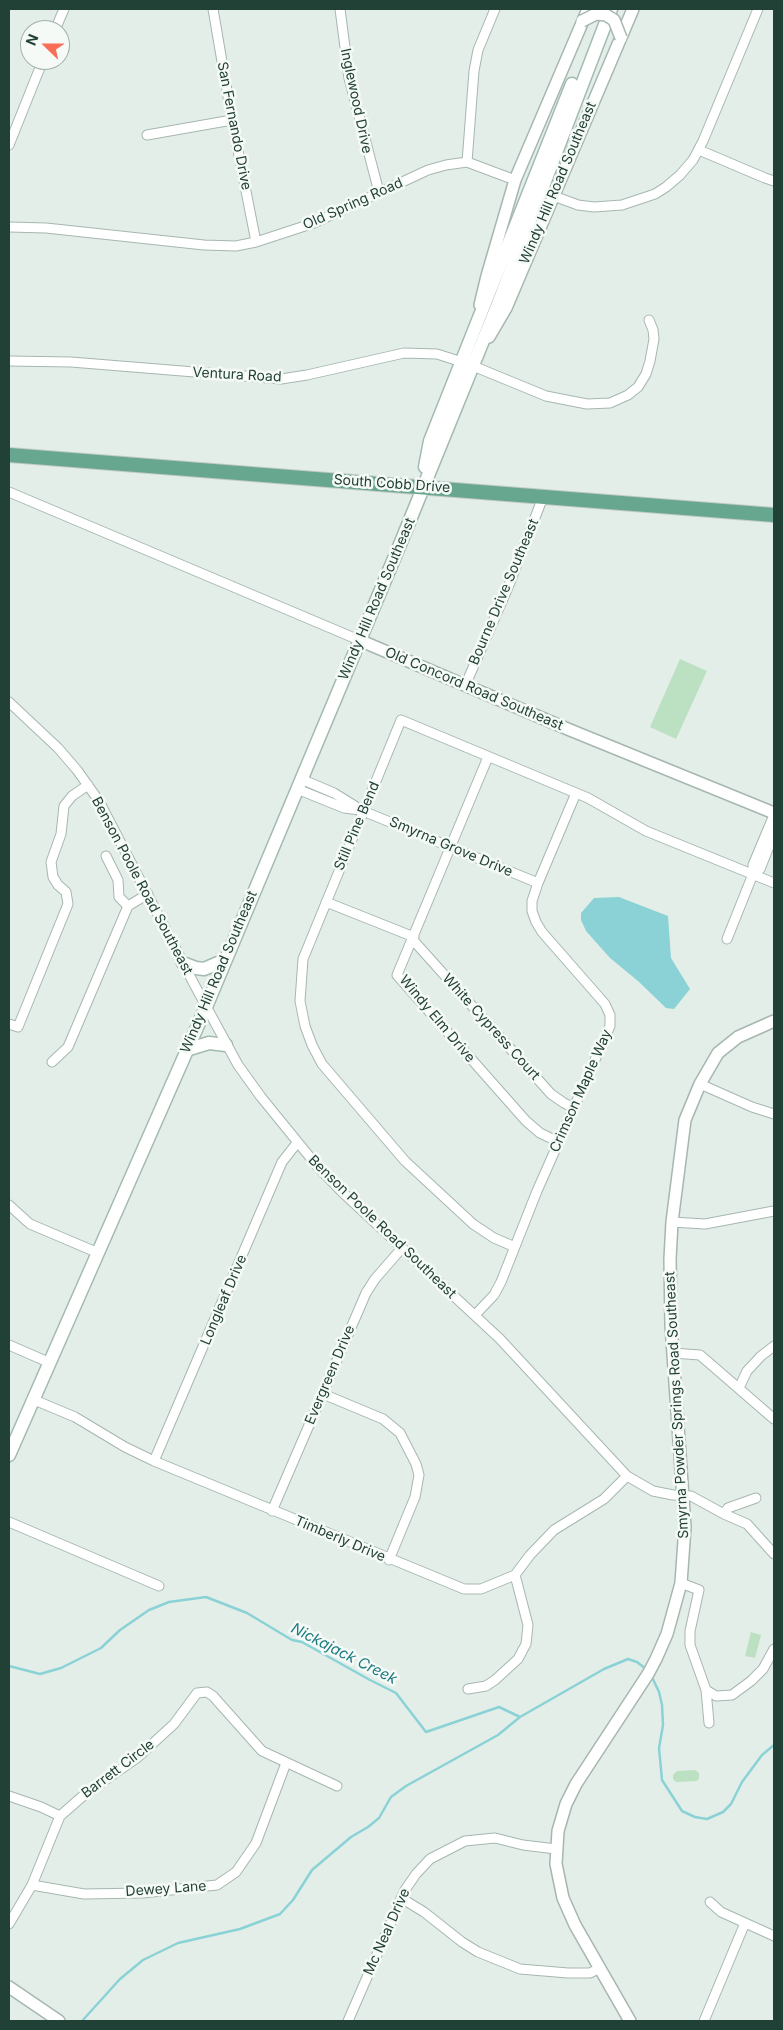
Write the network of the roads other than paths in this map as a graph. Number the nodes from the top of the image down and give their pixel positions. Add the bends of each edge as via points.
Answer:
1 (213, 9) edge
2 (340, 9) edge
3 (588, 9) edge
4 (602, 9) edge
5 (610, 9) edge
6 (633, 9) edge
7 (758, 9) edge
8 (492, 10) edge
9 (582, 21) junction
10 (621, 38) junction
11 (39, 70) edge
12 (232, 120) junction
13 (147, 135) dead end
14 (9, 145) edge
15 (699, 150) junction
16 (466, 162) junction
17 (515, 180) junction
18 (774, 181) edge
19 (378, 192) junction
20 (559, 198) dead end
21 (9, 227) edge
22 (256, 242) junction
23 (478, 318) junction
24 (648, 320) dead end
25 (9, 361) edge
26 (471, 361) junction
27 (9, 455) edge
28 (423, 487) junction
29 (9, 492) edge
30 (543, 497) junction
31 (774, 515) edge
32 (359, 640) junction
33 (465, 686) junction
34 (9, 702) edge
35 (488, 757) junction
36 (299, 784) junction
37 (88, 785) junction
38 (576, 793) junction
39 (363, 810) junction
40 (774, 814) edge
41 (774, 834) edge
42 (451, 847) junction
43 (764, 847) junction
44 (106, 856) dead end
45 (753, 874) junction
46 (538, 883) junction
47 (774, 883) edge
48 (148, 894) junction
49 (326, 902) junction
50 (128, 906) junction
51 (413, 939) junction
52 (727, 939) dead end
53 (225, 960) junction
54 (183, 963) junction
55 (206, 1007) junction
56 (774, 1021) edge
57 (9, 1024) edge
58 (226, 1045) junction
59 (186, 1050) junction
60 (52, 1062) dead end
61 (700, 1084) junction
62 (574, 1108) junction
63 (774, 1114) edge
64 (297, 1142) junction
65 (559, 1142) junction
66 (9, 1205) edge
67 (774, 1211) edge
68 (672, 1222) junction
69 (515, 1247) junction
70 (402, 1248) junction
71 (96, 1252) junction
72 (475, 1316) junction
73 (9, 1345) edge
74 (774, 1346) edge
75 (673, 1353) junction
76 (48, 1362) junction
77 (739, 1388) junction
78 (323, 1394) junction
79 (32, 1399) junction
80 (774, 1419) edge
81 (9, 1455) edge
82 (154, 1461) junction
83 (627, 1476) junction
84 (683, 1495) junction
85 (756, 1498) dead end
86 (272, 1510) junction
87 (724, 1514) junction
88 (9, 1522) edge
89 (774, 1554) edge
90 (389, 1560) junction
91 (515, 1575) junction
92 (681, 1583) junction
93 (159, 1586) dead end
94 (774, 1649) edge
95 (468, 1689) dead end
96 (706, 1690) junction
97 (709, 1723) dead end
98 (286, 1763) junction
99 (337, 1786) dead end
100 (9, 1796) edge
101 (60, 1816) junction
102 (556, 1849) junction
103 (32, 1885) junction
104 (401, 1898) junction
105 (710, 1902) dead end
106 (745, 1923) junction
107 (9, 1924) edge
108 (774, 1936) edge
109 (600, 1968) junction
110 (9, 1986) edge
111 (59, 2021) edge
112 (348, 2021) edge
113 (630, 2021) edge
114 (704, 2021) edge

1 - 12 street, San Fernando Drive
2 - 19 street, Inglewood Drive via 349,78
3 - 9 street, Windy Hill Road Southeast
4 - 23 main road, Windy Hill Road Southeast
5 - 26 main road, Windy Hill Road Southeast
6 - 10 street, Windy Hill Road Southeast
7 - 15 street
8 - 16 street via 474,71
9 - 10 street, bridge via 596,14 606,15 614,20
9 - 17 street, Windy Hill Road Southeast
10 - 26 street, Windy Hill Road Southeast via 506,308
11 - 14 street
12 - 13 street
12 - 22 street, San Fernando Drive
15 - 18 street
15 - 20 street via 673,181 643,200 600,208
16 - 17 street
16 - 19 street, Old Spring Road via 428,170
17 - 23 street, Windy Hill Road Southeast
19 - 22 street, Old Spring Road via 314,224
21 - 22 street, Old Spring Road via 204,245 236,246
23 - 26 main road, Windy Hill Road Southeast
24 - 26 street, Ventura Road via 654,339 646,374 628,395 610,403 587,404 546,396
25 - 26 street, Ventura Road via 71,362 281,379 404,353 438,354
26 - 28 main road, Windy Hill Road Southeast via 430,442
27 - 28 main road, South Cobb Drive
28 - 30 main road, South Cobb Drive
28 - 32 main road, Windy Hill Road Southeast
29 - 32 street, Old Concord Road Southeast
30 - 31 main road, South Cobb Drive
30 - 33 street, Bourne Drive Southeast
32 - 33 street, Old Concord Road Southeast
32 - 36 main road, Windy Hill Road Southeast
33 - 40 street, Old Concord Road Southeast
34 - 37 street, Benson Poole Road Southeast via 58,748
35 - 38 street, Still Pine Bend
35 - 39 street, Still Pine Bend via 400,720
35 - 42 street, Windy Elm Drive
36 - 39 street, Smyrna Grove Drive via 344,808
36 - 53 main road, Windy Hill Road Southeast
37 - 48 street, Benson Poole Road Southeast
37 - 57 street via 64,806 61,834 51,862 53,878 66,892 68,904 18,1027
38 - 45 street, Still Pine Bend via 646,831
38 - 46 street, Crimson Maple Way
39 - 42 street, Smyrna Grove Drive
39 - 49 street, Still Pine Bend
40 - 43 street
41 - 43 street
42 - 46 street, Smyrna Grove Drive
42 - 51 street, Windy Elm Drive
43 - 45 street via 760,869
44 - 50 street via 118,880 119,897
45 - 47 street, Still Pine Bend
45 - 52 street
46 - 62 street, Crimson Maple Way via 532,906 536,922 602,999 611,1020 609,1032
48 - 50 street
48 - 54 street, Benson Poole Road Southeast
49 - 51 street
49 - 69 street, Still Pine Bend via 304,959 300,988 305,1026 318,1058 404,1160 473,1224
50 - 60 street via 68,1047
51 - 62 street, White Cypress Court via 551,1094
51 - 65 street, Windy Elm Drive via 397,976 526,1122
53 - 54 main road via 204,969
53 - 55 main road, Windy Hill Road Southeast
54 - 55 street, Benson Poole Road Southeast
55 - 58 street, Benson Poole Road Southeast
55 - 59 main road, Windy Hill Road Southeast
56 - 61 street, Smyrna Powder Springs Road Southeast via 727,1045 718,1053
58 - 59 main road via 209,1043
58 - 64 street, Benson Poole Road Southeast
59 - 71 main road, Windy Hill Road Southeast
61 - 63 street
61 - 68 street, Smyrna Powder Springs Road Southeast via 685,1120
62 - 65 street, Crimson Maple Way
64 - 70 street, Benson Poole Road Southeast via 341,1191
64 - 82 street, Longleaf Drive via 278,1171
65 - 69 street, Crimson Maple Way
66 - 71 street via 30,1224
67 - 68 street via 705,1224
68 - 75 street, Smyrna Powder Springs Road Southeast
69 - 72 street, Crimson Maple Way via 498,1288
70 - 72 street, Benson Poole Road Southeast
70 - 78 street, Evergreen Drive via 366,1294
71 - 76 main road, Windy Hill Road Southeast
72 - 83 street, Benson Poole Road Southeast
73 - 76 street
74 - 77 street via 747,1371
75 - 77 street via 700,1355
75 - 84 street, Smyrna Powder Springs Road Southeast
76 - 79 main road, Windy Hill Road Southeast
77 - 80 street
78 - 86 street, Evergreen Drive
78 - 90 street via 383,1419 400,1434 416,1464 419,1475 416,1498
79 - 81 main road, Windy Hill Road Southeast
79 - 82 street, Timberly Drive via 75,1418
82 - 86 street, Timberly Drive
83 - 84 street, Benson Poole Road Southeast via 653,1491
83 - 91 street via 604,1499 554,1530
84 - 87 street, Benson Poole Road Southeast
84 - 92 street, Smyrna Powder Springs Road Southeast via 685,1543
85 - 87 street via 728,1508
86 - 90 street, Timberly Drive
87 - 89 street, Benson Poole Road Southeast via 747,1524
88 - 93 street
90 - 91 street, Timberly Drive via 464,1590 481,1589
91 - 95 street via 528,1625 526,1644 518,1659 495,1680 477,1689
92 - 96 street via 700,1590 690,1631 690,1645
92 - 102 street, Smyrna Powder Springs Road Southeast via 656,1659 570,1794 561,1817
94 - 96 street via 763,1669 732,1695 716,1696
96 - 97 street
98 - 99 street, Barrett Circle
98 - 101 street, Barrett Circle via 258,1748 218,1700 202,1692 194,1696 174,1724 138,1757
98 - 103 street, Dewey Lane via 256,1843 236,1872 217,1885 143,1893 84,1894
100 - 101 street
101 - 103 street, Barrett Circle
102 - 104 street, Mc Neal Drive via 495,1838 465,1841 430,1859
102 - 109 street, Smyrna Powder Springs Road Southeast via 563,1898
103 - 107 street, Barrett Circle
104 - 109 street via 478,1952 520,1968 568,1973 590,1973
104 - 112 street, Mc Neal Drive
105 - 106 street via 721,1912
106 - 108 street
106 - 114 street
109 - 113 street, Smyrna Powder Springs Road Southeast
110 - 111 street

